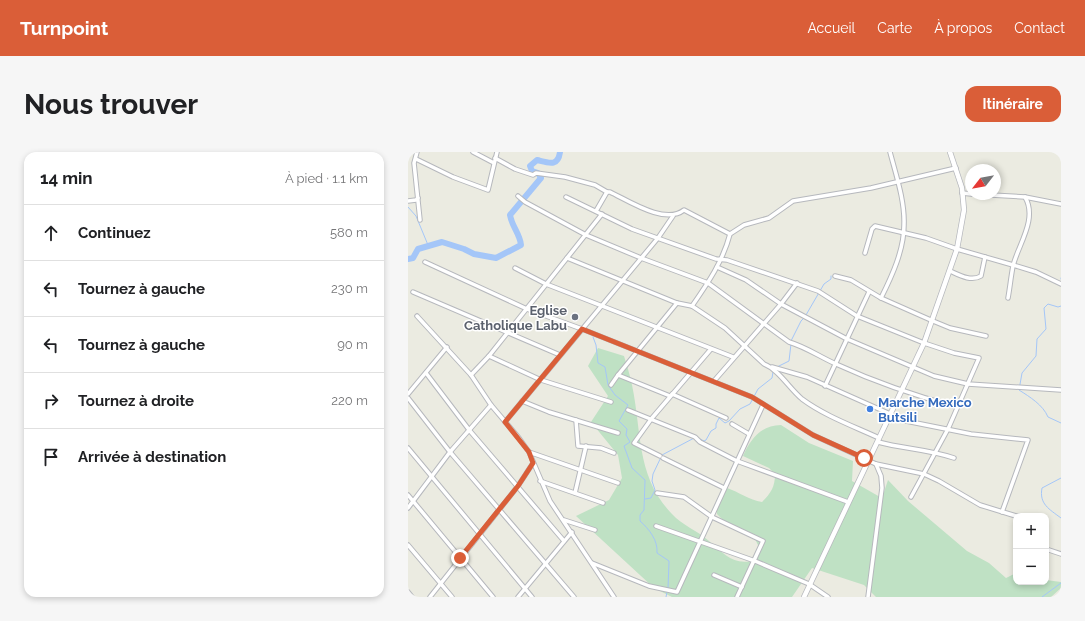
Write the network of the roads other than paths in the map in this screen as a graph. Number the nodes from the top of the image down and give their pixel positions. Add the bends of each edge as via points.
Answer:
1 (417, 152) edge
2 (473, 152) edge
3 (497, 152) edge
4 (890, 152) edge
5 (950, 152) edge
6 (416, 159) junction
7 (494, 160) junction
8 (956, 168) junction
9 (898, 181) junction
10 (607, 192) junction
11 (962, 193) junction
12 (965, 193) edge
13 (1001, 196) edge
14 (418, 197) junction
15 (519, 197) dead end
16 (566, 197) dead end
17 (1025, 197) junction
18 (408, 201) edge
19 (1061, 204) edge
20 (596, 211) junction
21 (602, 214) junction
22 (673, 216) junction
23 (420, 220) dead end
24 (904, 232) junction
25 (586, 234) junction
26 (730, 234) junction
27 (658, 238) junction
28 (957, 249) junction
29 (865, 253) dead end
30 (985, 257) junction
31 (567, 258) junction
32 (641, 258) junction
33 (721, 259) junction
34 (425, 262) dead end
35 (1013, 265) junction
36 (717, 267) junction
37 (515, 268) dead end
38 (950, 271) junction
39 (835, 276) dead end
40 (622, 281) junction
41 (708, 283) junction
42 (797, 283) junction
43 (546, 284) junction
44 (1061, 284) edge
45 (414, 292) dead end
46 (869, 292) junction
47 (881, 298) junction
48 (1008, 298) dead end
49 (677, 303) junction
50 (781, 304) junction
51 (602, 306) junction
52 (692, 306) junction
53 (526, 309) junction
54 (417, 316) dead end
55 (857, 316) junction
56 (933, 321) junction
57 (763, 324) junction
58 (657, 327) junction
59 (582, 329) junction
60 (508, 332) junction
61 (986, 336) dead end
62 (847, 339) junction
63 (744, 344) junction
64 (924, 344) junction
65 (447, 347) junction
66 (711, 348) junction
67 (637, 352) junction
68 (560, 355) junction
69 (489, 356) junction
70 (733, 357) junction
71 (836, 364) junction
72 (912, 366) junction
73 (771, 367) junction
74 (690, 372) junction
75 (426, 373) junction
76 (471, 375) junction
77 (618, 375) junction
78 (541, 380) junction
79 (714, 381) junction
80 (968, 384) junction
81 (611, 385) dead end
82 (825, 386) junction
83 (1061, 390) edge
84 (900, 391) junction
85 (408, 394) edge
86 (671, 395) junction
87 (408, 398) edge
88 (522, 401) junction
89 (611, 402) dead end
90 (491, 405) junction
91 (763, 405) junction
92 (958, 407) junction
93 (628, 410) dead end
94 (890, 415) junction
95 (652, 418) junction
96 (726, 418) dead end
97 (576, 420) junction
98 (505, 422) junction
99 (732, 424) dead end
100 (948, 429) junction
101 (470, 430) junction
102 (618, 434) dead end
103 (750, 434) junction
104 (878, 440) junction
105 (586, 446) junction
106 (408, 448) edge
107 (450, 452) junction
108 (529, 452) junction
109 (936, 452) junction
110 (614, 453) dead end
111 (954, 458) dead end
112 (868, 460) junction
113 (737, 461) junction
114 (533, 463) junction
115 (876, 464) junction
116 (579, 469) junction
117 (924, 474) junction
118 (431, 477) junction
119 (540, 481) junction
120 (618, 482) dead end
121 (518, 486) junction
122 (724, 488) junction
123 (657, 493) dead end
124 (575, 494) junction
125 (408, 495) edge
126 (911, 497) dead end
127 (413, 501) junction
128 (848, 502) junction
129 (603, 503) dead end
130 (408, 508) edge
131 (499, 510) junction
132 (1002, 512) junction
133 (1013, 515) edge
134 (712, 517) junction
135 (564, 520) junction
136 (656, 526) dead end
137 (596, 530) dead end
138 (572, 532) junction
139 (479, 534) junction
140 (564, 541) junction
141 (700, 541) junction
142 (408, 545) edge
143 (1049, 550) edge
144 (1061, 554) edge
145 (460, 558) junction
146 (755, 561) junction
147 (591, 563) junction
148 (546, 564) junction
149 (714, 575) dead end
150 (440, 583) junction
151 (809, 584) junction
152 (742, 586) junction
153 (526, 589) junction
154 (408, 592) edge
155 (612, 596) edge
156 (412, 597) edge
157 (430, 597) edge
158 (452, 597) edge
159 (493, 597) edge
160 (518, 597) edge
161 (532, 597) edge
162 (574, 597) edge
163 (737, 597) edge
164 (804, 597) edge
165 (828, 597) edge
166 (868, 597) edge

1 - 6 street
2 - 7 street
3 - 7 street
4 - 9 street
5 - 8 street
6 - 7 street via 488,190
6 - 14 street via 414,163
7 - 10 street via 525,173 566,177 595,185
8 - 9 street
8 - 11 street
9 - 24 street
9 - 26 street via 793,201 769,218 744,225
10 - 20 street
10 - 22 street via 653,212
11 - 12 street
11 - 28 street via 964,210
13 - 17 street
14 - 18 street via 416,200
14 - 23 street
15 - 25 street
16 - 20 street
17 - 19 street
17 - 35 street via 1030,204 1026,232
20 - 21 street
21 - 25 street
21 - 27 street
22 - 26 street via 684,210
22 - 27 street
24 - 28 street
24 - 29 street via 873,226
24 - 47 street via 894,272
25 - 31 street
25 - 32 street
26 - 33 street
27 - 32 street
27 - 33 street
28 - 30 street
28 - 38 street
30 - 35 street
30 - 38 street via 981,276 976,279
31 - 40 street
31 - 43 street
32 - 40 street
32 - 41 street
33 - 36 street
33 - 42 street
34 - 53 street
35 - 44 street
35 - 48 street
36 - 41 street
36 - 50 street via 746,280
37 - 43 street
38 - 56 street
39 - 46 street via 851,280
40 - 49 street
40 - 51 street
41 - 52 street
41 - 57 street
42 - 50 street
42 - 55 street via 819,292
43 - 51 street
43 - 53 street
45 - 60 street
46 - 47 street
46 - 55 street
47 - 56 street
49 - 52 street
49 - 58 street
50 - 57 street
50 - 62 street
51 - 58 street
51 - 59 street
52 - 63 street via 726,328
53 - 59 street
53 - 60 street
54 - 65 street
55 - 62 street
55 - 64 street
56 - 61 street via 950,328
56 - 64 street
57 - 63 street
57 - 71 street via 790,342
58 - 66 street
58 - 67 street
59 - 67 street
59 - 68 street
60 - 68 street
60 - 69 street
62 - 71 street
62 - 72 street
63 - 70 street
63 - 73 street via 764,364
64 - 72 street
64 - 80 street via 979,358
65 - 75 street
65 - 76 street
66 - 70 street
66 - 74 street
67 - 74 street
67 - 77 street
68 - 78 street
69 - 76 street
69 - 78 street
70 - 79 street
71 - 82 street
71 - 84 street
72 - 80 street via 934,376
72 - 84 street
73 - 82 street via 806,377
73 - 104 street via 802,398 826,414
74 - 79 street
74 - 86 street
75 - 85 street
75 - 101 street
76 - 90 street
77 - 81 street
77 - 86 street
78 - 88 street
78 - 89 street
79 - 91 street
80 - 83 street
80 - 92 street
82 - 94 street
84 - 92 street
84 - 94 street
86 - 95 street
86 - 96 street
87 - 107 street
88 - 97 street
88 - 98 street
90 - 98 street
90 - 101 street
91 - 103 street
91 - 112 street via 813,435
92 - 100 street
93 - 95 street
94 - 100 street via 906,421
94 - 104 street
95 - 113 street via 696,437 700,442
95 - 122 street via 634,443
97 - 102 street
97 - 105 street via 578,446
98 - 108 street
99 - 103 street
100 - 109 street
100 - 132 street via 988,437 1028,440
101 - 107 street
101 - 121 street
103 - 113 street
104 - 109 street
104 - 112 street
105 - 110 street
105 - 116 street
106 - 118 street
107 - 118 street
107 - 131 street
108 - 114 street
108 - 116 street
109 - 111 street
109 - 117 street
112 - 115 street
112 - 128 street
113 - 122 street
113 - 128 street
114 - 119 street
114 - 121 street
115 - 117 street
115 - 166 street via 882,488
116 - 120 street
116 - 124 street
117 - 126 street
117 - 132 street via 980,505
118 - 127 street
118 - 139 street
119 - 124 street
119 - 135 street
121 - 131 street
121 - 140 street
122 - 134 street
123 - 134 street via 684,497
124 - 129 street
125 - 127 street
127 - 130 street
127 - 145 street
128 - 151 street
131 - 139 street
131 - 148 street
132 - 133 street
134 - 141 street
134 - 146 street via 763,541
135 - 137 street
135 - 138 street
136 - 141 street
138 - 140 street
138 - 147 street
139 - 145 street
139 - 153 street
140 - 148 street
141 - 146 street
141 - 147 street via 677,592 650,586
142 - 150 street
143 - 144 street
145 - 150 street
145 - 159 street
146 - 151 street
146 - 152 street
147 - 155 street
148 - 153 street
148 - 162 street
149 - 152 street
150 - 157 street
150 - 158 street
151 - 164 street
151 - 165 street
152 - 163 street
153 - 160 street
153 - 161 street
154 - 156 street

